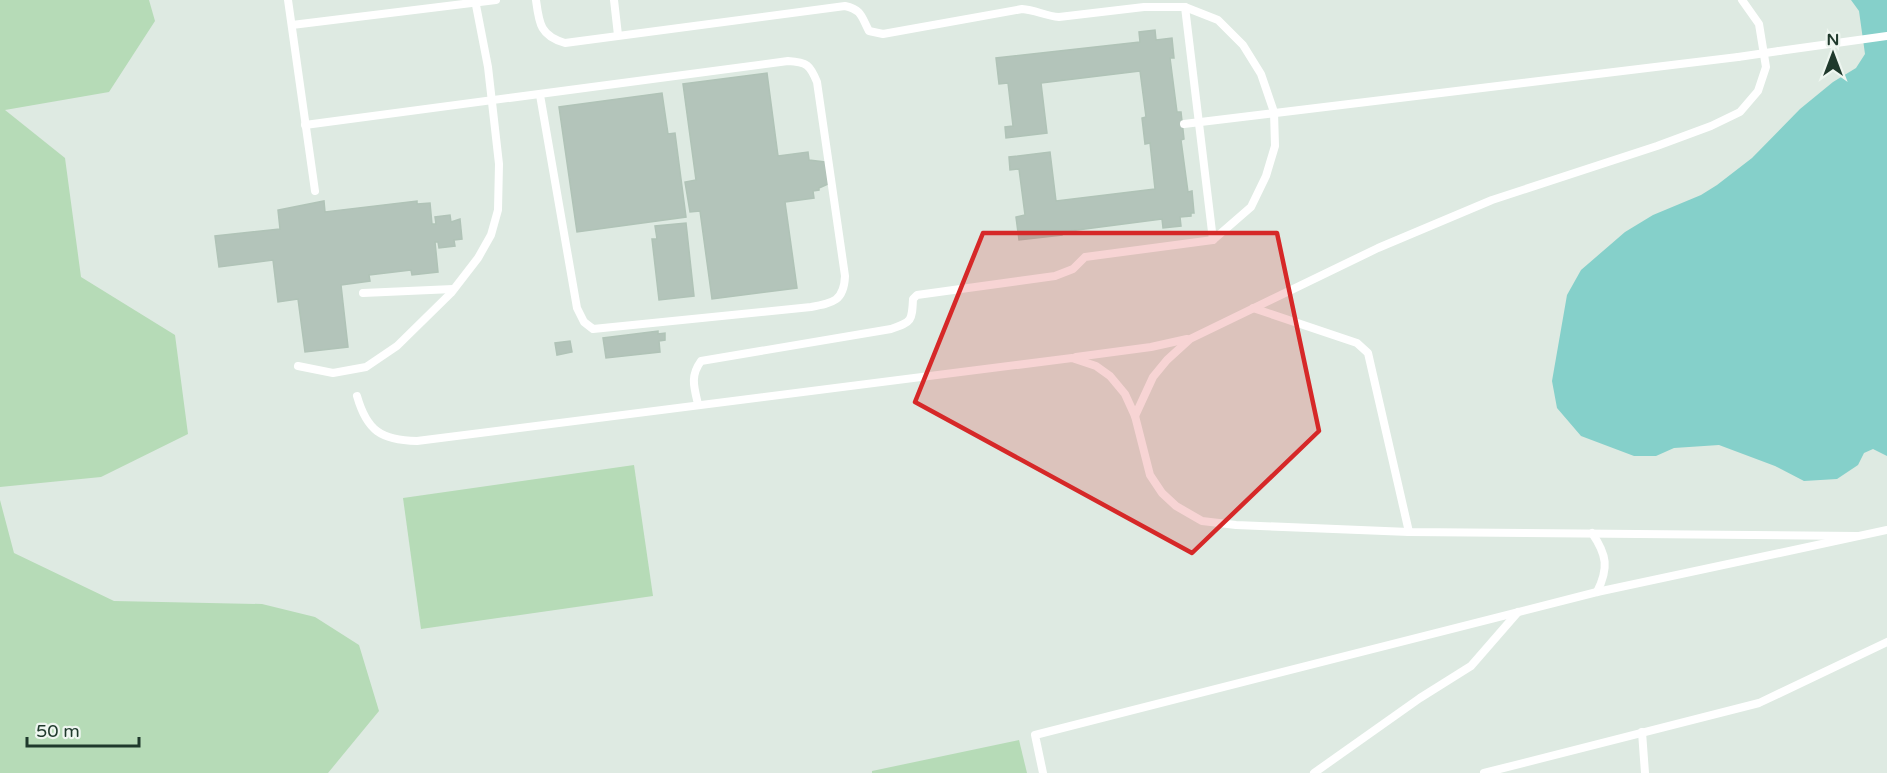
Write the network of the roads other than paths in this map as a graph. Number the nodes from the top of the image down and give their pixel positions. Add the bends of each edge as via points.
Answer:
1 (288, 0) edge
2 (496, 0) edge
3 (536, 0) edge
4 (614, 0) edge
5 (1742, 0) edge
6 (475, 1) edge
7 (1185, 7) junction
8 (292, 25) junction
9 (618, 35) junction
10 (1887, 36) edge
11 (540, 95) junction
12 (492, 102) junction
13 (1274, 112) junction
14 (1199, 122) junction
15 (1184, 124) dead end
16 (305, 125) junction
17 (315, 191) dead end
18 (1214, 240) junction
19 (453, 289) junction
20 (363, 293) dead end
21 (1253, 308) junction
22 (1190, 339) junction
23 (1072, 358) junction
24 (298, 366) dead end
25 (357, 396) dead end
26 (698, 404) junction
27 (1136, 416) junction
28 (1887, 530) edge
29 (1409, 532) junction
30 (1592, 532) junction
31 (1857, 536) junction
32 (1597, 592) junction
33 (1518, 612) junction
34 (1887, 642) edge
35 (1642, 732) junction
36 (1043, 773) edge
37 (1314, 773) edge
38 (1484, 773) edge
39 (1645, 773) edge

1 - 8 lane
2 - 6 lane
3 - 9 lane via 542,28 551,39 565,43
4 - 9 lane
5 - 21 lane via 1759,24 1766,67 1758,91 1740,112 1657,146 1492,200 1378,248
6 - 8 lane
6 - 12 lane
7 - 9 lane via 1144,7 1059,17 1022,9 883,34 868,31 860,13 845,6
7 - 13 lane via 1218,20 1243,45 1261,74
7 - 14 lane
8 - 16 lane
10 - 13 lane, bridge
11 - 11 lane via 788,61 812,67 845,276 840,296 831,303 811,307 593,329 577,308
11 - 12 lane
12 - 16 lane
12 - 19 lane via 499,164 498,210 491,235 478,258
13 - 14 lane
13 - 18 lane via 1275,146 1266,176 1251,207
14 - 15 lane
14 - 18 lane
16 - 17 lane
18 - 26 lane via 1085,257 1073,269 1055,276 917,295 907,324 891,329 701,361 694,370
19 - 20 lane
19 - 24 lane via 397,346 366,367 333,373
21 - 22 lane
21 - 29 lane via 1357,343 1368,353
22 - 23 lane
22 - 27 lane via 1153,377
23 - 26 lane
23 - 27 lane via 1096,366 1110,376
25 - 26 lane via 362,414 377,433 394,440 417,441
27 - 29 lane via 1150,475 1176,506 1202,521
28 - 31 lane
29 - 30 lane
30 - 31 lane
30 - 32 lane via 1605,562 1604,578
31 - 32 lane
32 - 33 lane
33 - 36 lane via 1035,735
33 - 37 lane via 1471,666
34 - 35 lane via 1759,703
35 - 38 lane
35 - 39 lane

